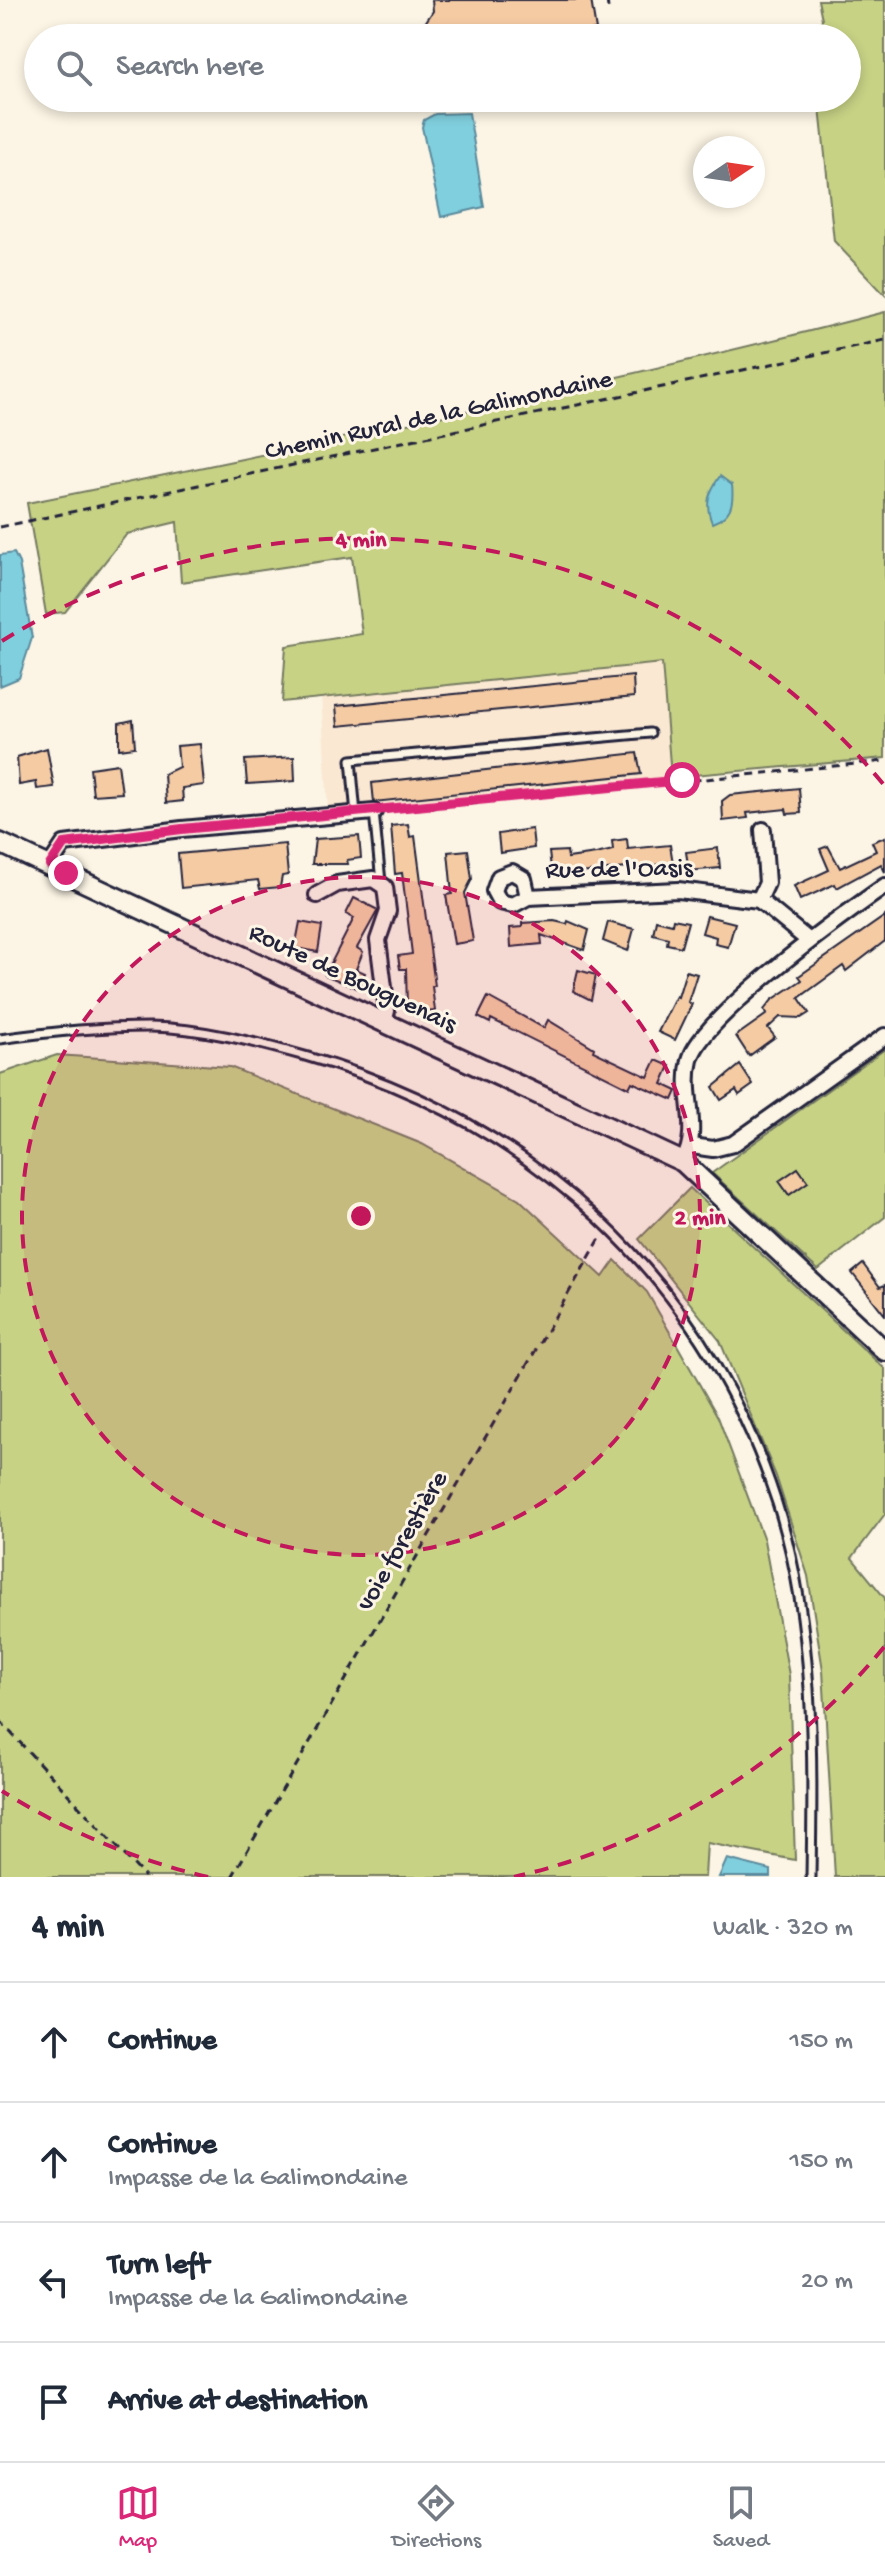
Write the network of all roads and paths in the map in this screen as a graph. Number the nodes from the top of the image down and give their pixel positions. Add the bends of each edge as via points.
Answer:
1 (607, 0) edge
2 (608, 8) dead end
3 (885, 340) edge
4 (0, 527) edge
5 (650, 733) dead end
6 (885, 761) edge
7 (374, 812) junction
8 (356, 814) junction
9 (763, 830) dead end
10 (0, 843) edge
11 (50, 865) junction
12 (381, 882) junction
13 (885, 886) edge
14 (317, 895) dead end
15 (528, 897) dead end
16 (759, 900) junction
17 (808, 940) junction
18 (384, 1022) junction
19 (885, 1036) edge
20 (0, 1039) edge
21 (687, 1154) junction
22 (608, 1225) junction
23 (885, 1351) edge
24 (0, 1721) edge
25 (145, 1877) edge
26 (232, 1877) edge
27 (811, 1877) edge

1 - 2 path
3 - 4 path, Chemin Rural de la Galimondaine
5 - 8 lane via 351,760
6 - 7 path
7 - 8 street
7 - 12 lane
8 - 11 street via 64,844
9 - 16 street via 767,883
10 - 11 street, Route de Bouguenais
11 - 18 street, Route de Bouguenais
12 - 14 street via 337,884
12 - 18 street via 388,894 378,940
13 - 17 street
15 - 16 street, Rue de l'Oasis via 678,890
16 - 17 street
17 - 21 street via 697,1047 689,1072
18 - 21 street, Route de Bouguenais
19 - 21 street via 733,1144
20 - 22 lane via 151,1027 227,1036 339,1065 477,1125 545,1170
21 - 23 street, Route de Bouguenais
22 - 26 path, voie forestière
22 - 27 lane via 668,1295 728,1388 777,1503 800,1609 808,1691
24 - 25 path

